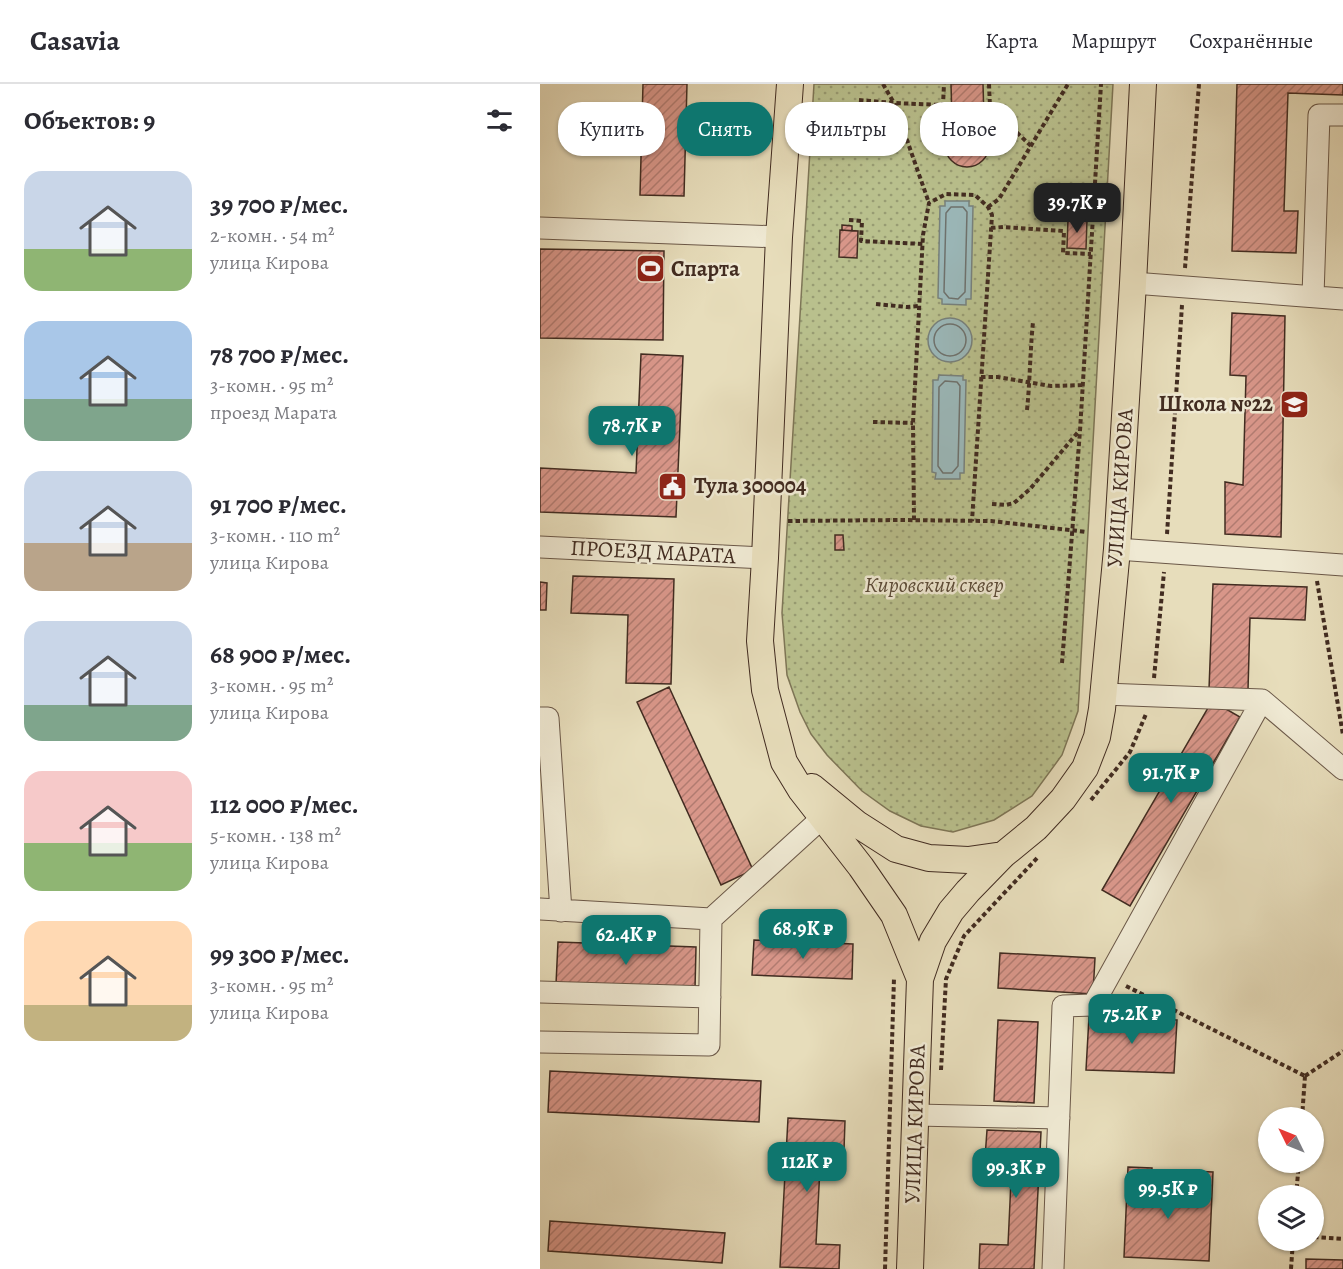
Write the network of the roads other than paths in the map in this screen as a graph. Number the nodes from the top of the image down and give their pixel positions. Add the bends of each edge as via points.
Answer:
1 (790, 84) edge
2 (1143, 84) edge
3 (1343, 115) edge
4 (540, 228) edge
5 (779, 237) junction
6 (1133, 283) junction
7 (1313, 296) junction
8 (1343, 299) edge
9 (540, 547) edge
10 (1117, 549) junction
11 (765, 558) junction
12 (1343, 565) edge
13 (1104, 694) junction
14 (1262, 700) junction
15 (540, 718) edge
16 (784, 762) junction
17 (1343, 769) edge
18 (822, 818) junction
19 (1003, 855) junction
20 (550, 910) edge
21 (711, 919) junction
22 (920, 979) junction
23 (540, 992) edge
24 (710, 997) junction
25 (540, 1042) edge
26 (916, 1115) junction
27 (1059, 1118) junction
28 (910, 1269) edge
29 (1053, 1269) edge

1 - 5 main road, УЛИЦА КИРОВА
2 - 6 main road, УЛИЦА КИРОВА
3 - 7 street via 1319,115
4 - 5 street
5 - 11 main road, УЛИЦА КИРОВА
6 - 7 street
6 - 10 main road, УЛИЦА КИРОВА
7 - 8 street
9 - 11 street, ПРОЕЗД МАРАТА
10 - 12 street
10 - 13 main road, УЛИЦА КИРОВА
11 - 16 main road, УЛИЦА КИРОВА via 760,641 765,690
13 - 14 street
13 - 19 main road, УЛИЦА КИРОВА via 1097,737 1085,768 1036,828
14 - 17 street
14 - 27 street via 1093,1005 1063,1006
15 - 20 street via 548,718
16 - 18 main road, УЛИЦА КИРОВА
16 - 19 main road via 857,824 896,849 929,858 968,860
18 - 21 street
18 - 22 main road, УЛИЦА КИРОВА via 894,915
19 - 22 main road, УЛИЦА КИРОВА via 951,911 933,941
20 - 21 street
21 - 24 street
22 - 26 main road, УЛИЦА КИРОВА
23 - 24 street
24 - 25 street via 709,1045
26 - 27 street
26 - 28 main road, УЛИЦА КИРОВА
27 - 29 street

